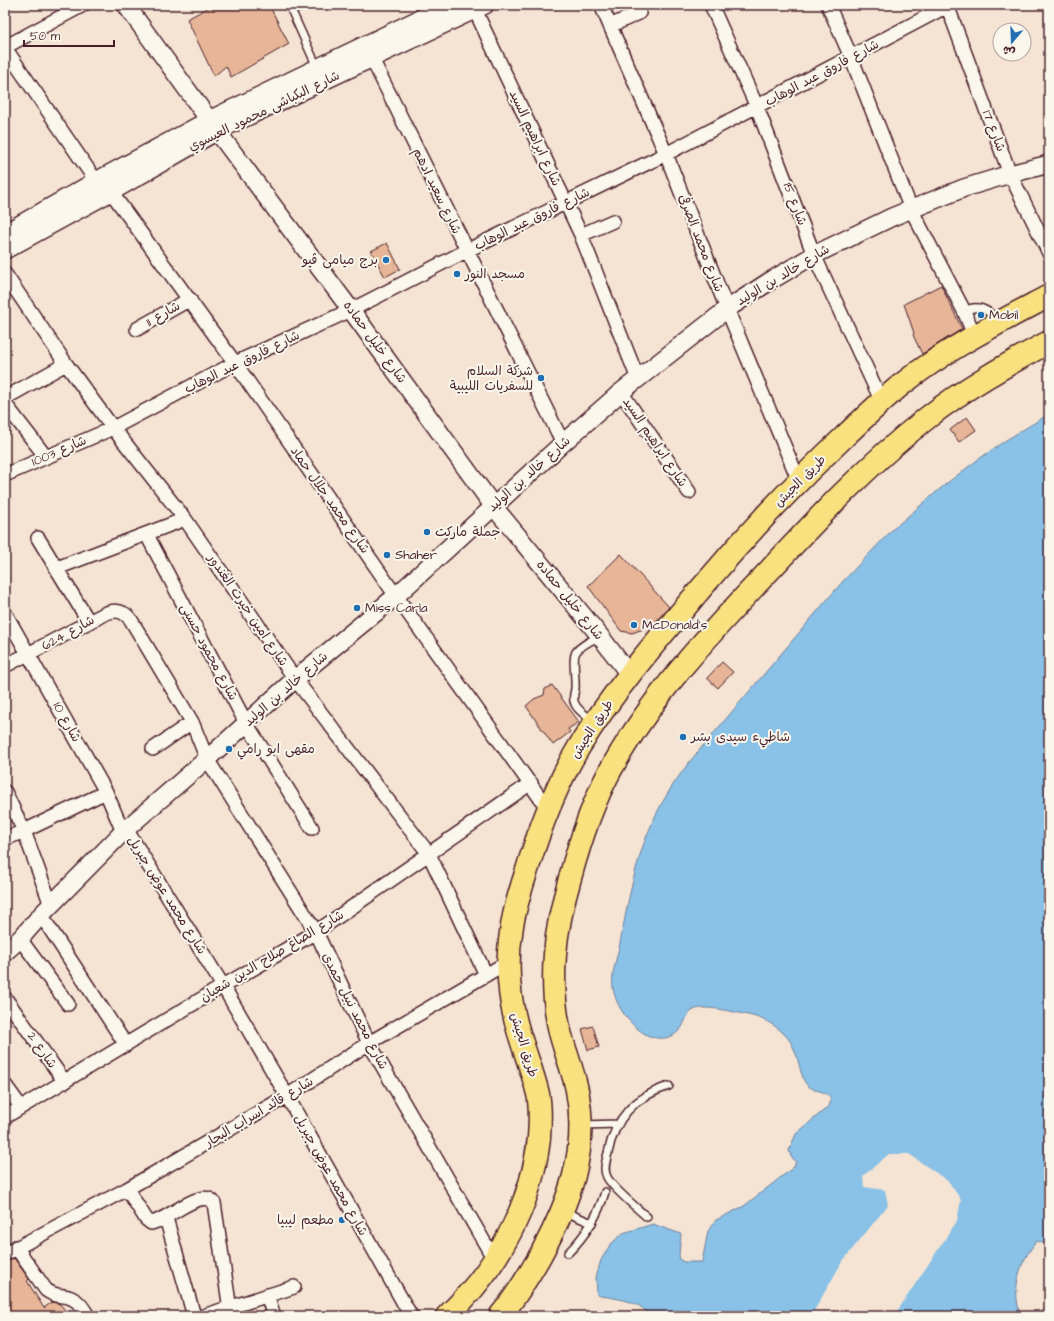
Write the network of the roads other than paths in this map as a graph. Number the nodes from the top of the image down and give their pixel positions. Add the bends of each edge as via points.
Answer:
1 (83, 5) edge
2 (126, 5) edge
3 (289, 5) edge
4 (448, 5) edge
5 (600, 5) edge
6 (711, 5) edge
7 (828, 5) edge
8 (948, 5) edge
9 (473, 8) edge
10 (639, 13) dead end
11 (610, 26) junction
12 (5, 48) edge
13 (368, 52) junction
14 (851, 57) junction
15 (317, 67) junction
16 (758, 107) junction
17 (213, 126) junction
18 (666, 154) junction
19 (1049, 164) edge
20 (1010, 174) junction
21 (96, 181) junction
22 (112, 192) junction
23 (566, 203) junction
24 (912, 209) junction
25 (613, 221) dead end
26 (5, 233) edge
27 (581, 235) junction
28 (5, 250) edge
29 (466, 250) junction
30 (1049, 253) edge
31 (814, 255) junction
32 (5, 274) edge
33 (1049, 296) edge
34 (190, 300) junction
35 (351, 310) junction
36 (727, 310) junction
37 (964, 311) junction
38 (1001, 322) junction
39 (137, 329) dead end
40 (975, 337) junction
41 (1049, 342) edge
42 (235, 363) junction
43 (66, 364) junction
44 (638, 379) junction
45 (621, 392) junction
46 (5, 398) edge
47 (882, 402) junction
48 (5, 404) edge
49 (113, 428) junction
50 (563, 443) junction
51 (46, 457) junction
52 (5, 475) edge
53 (799, 481) junction
54 (689, 492) dead end
55 (494, 507) junction
56 (185, 519) junction
57 (147, 535) junction
58 (38, 538) dead end
59 (57, 568) junction
60 (396, 596) junction
61 (5, 613) edge
62 (131, 620) joint
63 (89, 622) junction
64 (600, 636) junction
65 (29, 655) junction
66 (5, 666) edge
67 (629, 674) junction
68 (295, 679) junction
69 (192, 722) junction
70 (595, 722) junction
71 (246, 723) junction
72 (153, 749) dead end
73 (207, 759) junction
74 (531, 784) junction
75 (5, 792) edge
76 (106, 792) junction
77 (548, 809) junction
78 (312, 828) dead end
79 (24, 831) junction
80 (125, 831) junction
81 (5, 839) edge
82 (430, 854) junction
83 (46, 910) junction
84 (316, 932) junction
85 (20, 939) junction
86 (5, 952) edge
87 (508, 962) junction
88 (486, 975) junction
89 (223, 986) junction
90 (5, 998) edge
91 (68, 1004) dead end
92 (369, 1043) junction
93 (126, 1045) junction
94 (64, 1082) junction
95 (5, 1084) edge
96 (669, 1086) dead end
97 (287, 1096) junction
98 (21, 1107) junction
99 (5, 1117) edge
100 (618, 1124) junction
101 (581, 1125) junction
102 (127, 1189) junction
103 (605, 1192) dead end
104 (563, 1211) junction
105 (647, 1217) dead end
106 (166, 1218) junction
107 (592, 1223) junction
108 (10, 1251) edge
109 (568, 1253) dead end
110 (494, 1259) junction
111 (294, 1287) dead end
112 (268, 1295) junction
113 (231, 1312) edge
114 (88, 1316) edge
115 (194, 1316) edge
116 (203, 1316) edge
117 (274, 1316) edge
118 (411, 1316) edge
119 (447, 1316) edge
120 (500, 1316) edge

1 - 12 street
2 - 17 street, شارع خليل حماده
3 - 15 lane
4 - 13 street, شارع البكباشى محمود العيسوي
5 - 11 street, شارع محمد الصرفى
6 - 16 street, شارع 15
7 - 14 street
8 - 14 street, شارع فاروق عبد الوهاب
8 - 20 street, شارع 17
9 - 13 street, شارع البكباشى محمود العيسوي
9 - 23 street, شارع ابراهيم السيد
10 - 11 street
11 - 18 street, شارع محمد الصرفى
12 - 21 street
13 - 15 street, شارع البكباشى محمود العيسوي
13 - 17 street, شارع البكباشى محمود العيسوي
13 - 29 street, شارع سعيد ادهم
14 - 16 street, شارع فاروق عبد الوهاب
14 - 24 street
15 - 17 street, شارع البكباشى محمود العيسوي
16 - 18 street, شارع فاروق عبد الوهاب
16 - 31 street, شارع 15
17 - 21 street, شارع البكباشى محمود العيسوي
17 - 22 street, شارع البكباشى محمود العيسوي
17 - 35 street, شارع خليل حماده
18 - 23 street, شارع فاروق عبد الوهاب
18 - 36 street, شارع محمد الصرفى
19 - 20 street, شارع خالد بن الوليد
20 - 24 street, شارع خالد بن الوليد via 964,188
20 - 30 street, شارع 17
21 - 26 street, شارع البكباشى محمود العيسوي
22 - 28 street, شارع البكباشى محمود العيسوي
22 - 34 street, شارع محمد جلال حماد
23 - 27 street, شارع ابراهيم السيد
23 - 29 street, شارع فاروق عبد الوهاب
24 - 31 street, شارع خالد بن الوليد
24 - 37 street
25 - 27 street
27 - 44 street, شارع ابراهيم السيد
29 - 35 street, شارع فاروق عبد الوهاب
29 - 50 street, شارع سعيد ادهم
31 - 36 street, شارع خالد بن الوليد
31 - 47 street, شارع 15
32 - 43 street, شارع امين خيرت الغندور
33 - 38 highway, طريق الجيش
34 - 39 street, شارع 11
34 - 42 street, شارع محمد جلال حماد
35 - 42 street, شارع فاروق عبد الوهاب
35 - 55 street, شارع خليل حماده
36 - 44 street, شارع خالد بن الوليد
36 - 53 street, شارع محمد الصرفى
37 - 38 lane via 973,307 985,309
37 - 40 street
38 - 40 highway, طريق الجيش
40 - 47 highway, طريق الجيش via 919,372
41 - 101 highway via 956,397 899,440 847,489 699,647 660,695 610,772 590,816 574,862 562,909 555,952 556,1012 577,1089
42 - 49 street, شارع فاروق عبد الوهاب
42 - 60 street, شارع محمد جلال حماد
43 - 46 street
43 - 49 street, شارع امين خيرت الغندور
44 - 45 street, شارع خالد بن الوليد
45 - 50 street, شارع خالد بن الوليد
45 - 54 street, شارع ابراهيم السيد
47 - 53 highway, طريق الجيش
48 - 51 street
49 - 51 street, شارع 1003
49 - 56 street, شارع امين خيرت الغندور
50 - 55 street, شارع خالد بن الوليد
51 - 52 street, شارع 1003
53 - 67 highway, طريق الجيش via 725,561
55 - 60 street, شارع خالد بن الوليد
55 - 64 street, شارع خليل حماده
56 - 57 street
56 - 68 street, شارع امين خيرت الغندور
57 - 59 street
57 - 71 street, شارع محمود حسنى
58 - 59 street
59 - 63 street
60 - 68 street, شارع خالد بن الوليد
60 - 74 street, شارع محمد جلال حماد
61 - 65 street, شارع 10
62 - 63 street, شارع 624 via 126,614 113,610
62 - 69 street, شارع محمد نبيل حمدى
63 - 65 street, شارع 624
64 - 67 street, شارع خليل حماده
64 - 70 lane via 574,655 574,703
65 - 66 street, شارع 624
65 - 76 street, شارع 10
67 - 70 highway, طريق الجيش
68 - 71 street, شارع خالد بن الوليد
68 - 82 street, شارع امين خيرت الغندور
69 - 72 street
69 - 73 street, شارع محمد نبيل حمدى
70 - 77 highway, طريق الجيش
71 - 73 street, شارع خالد بن الوليد
71 - 78 street, شارع محمود حسنى
73 - 80 street, شارع خالد بن الوليد
73 - 84 street, شارع محمد نبيل حمدى
74 - 77 street, شارع محمد جلال حماد
74 - 82 street, شارع الصاغ صلاح الدين شعبان
75 - 79 street
76 - 79 street
76 - 80 street, شارع 10
77 - 87 highway, طريق الجيش via 517,902
79 - 81 street
79 - 83 street
80 - 83 street, شارع خالد بن الوليد
80 - 89 street, شارع محمد عوض جبريل
82 - 84 street, شارع الصاغ صلاح الدين شعبان
82 - 88 street, شارع امين خيرت الغندور
83 - 85 street, شارع خالد بن الوليد
83 - 93 street
84 - 89 street, شارع الصاغ صلاح الدين شعبان
84 - 92 street, شارع محمد نبيل حمدى
85 - 86 street, شارع خالد بن الوليد
85 - 91 street
87 - 88 street, شارع قائد اسراب البحار
87 - 110 highway, طريق الجيش via 514,1016 531,1065 539,1099 540,1133 527,1195
88 - 92 street, شارع قائد اسراب البحار
89 - 93 street, شارع الصاغ صلاح الدين شعبان
89 - 97 street, شارع محمد عوض جبريل
90 - 94 street, شارع 2
92 - 97 street, شارع قائد اسراب البحار
92 - 110 street, شارع محمد نبيل حمدى
93 - 94 street, شارع الصاغ صلاح الدين شعبان
94 - 98 street, شارع الصاغ صلاح الدين شعبان
95 - 98 street
96 - 100 lane via 639,1100
97 - 102 street, شارع قائد اسراب البحار
97 - 118 street, شارع محمد عوض جبريل
98 - 99 street, شارع الصاغ صلاح الدين شعبان
100 - 101 lane
100 - 105 lane via 609,1149 606,1174 611,1183
101 - 104 highway via 576,1170
102 - 106 street via 146,1219 156,1222
102 - 108 street, شارع قائد اسراب البحار
103 - 107 lane
104 - 107 lane
104 - 120 highway via 532,1270
106 - 113 street via 195,1200 209,1198 214,1203
106 - 115 street
107 - 109 lane
108 - 114 street via 46,1290 57,1296 73,1298
110 - 119 highway, طريق الجيش via 469,1293
111 - 112 street
112 - 113 street
112 - 117 street
113 - 116 street

